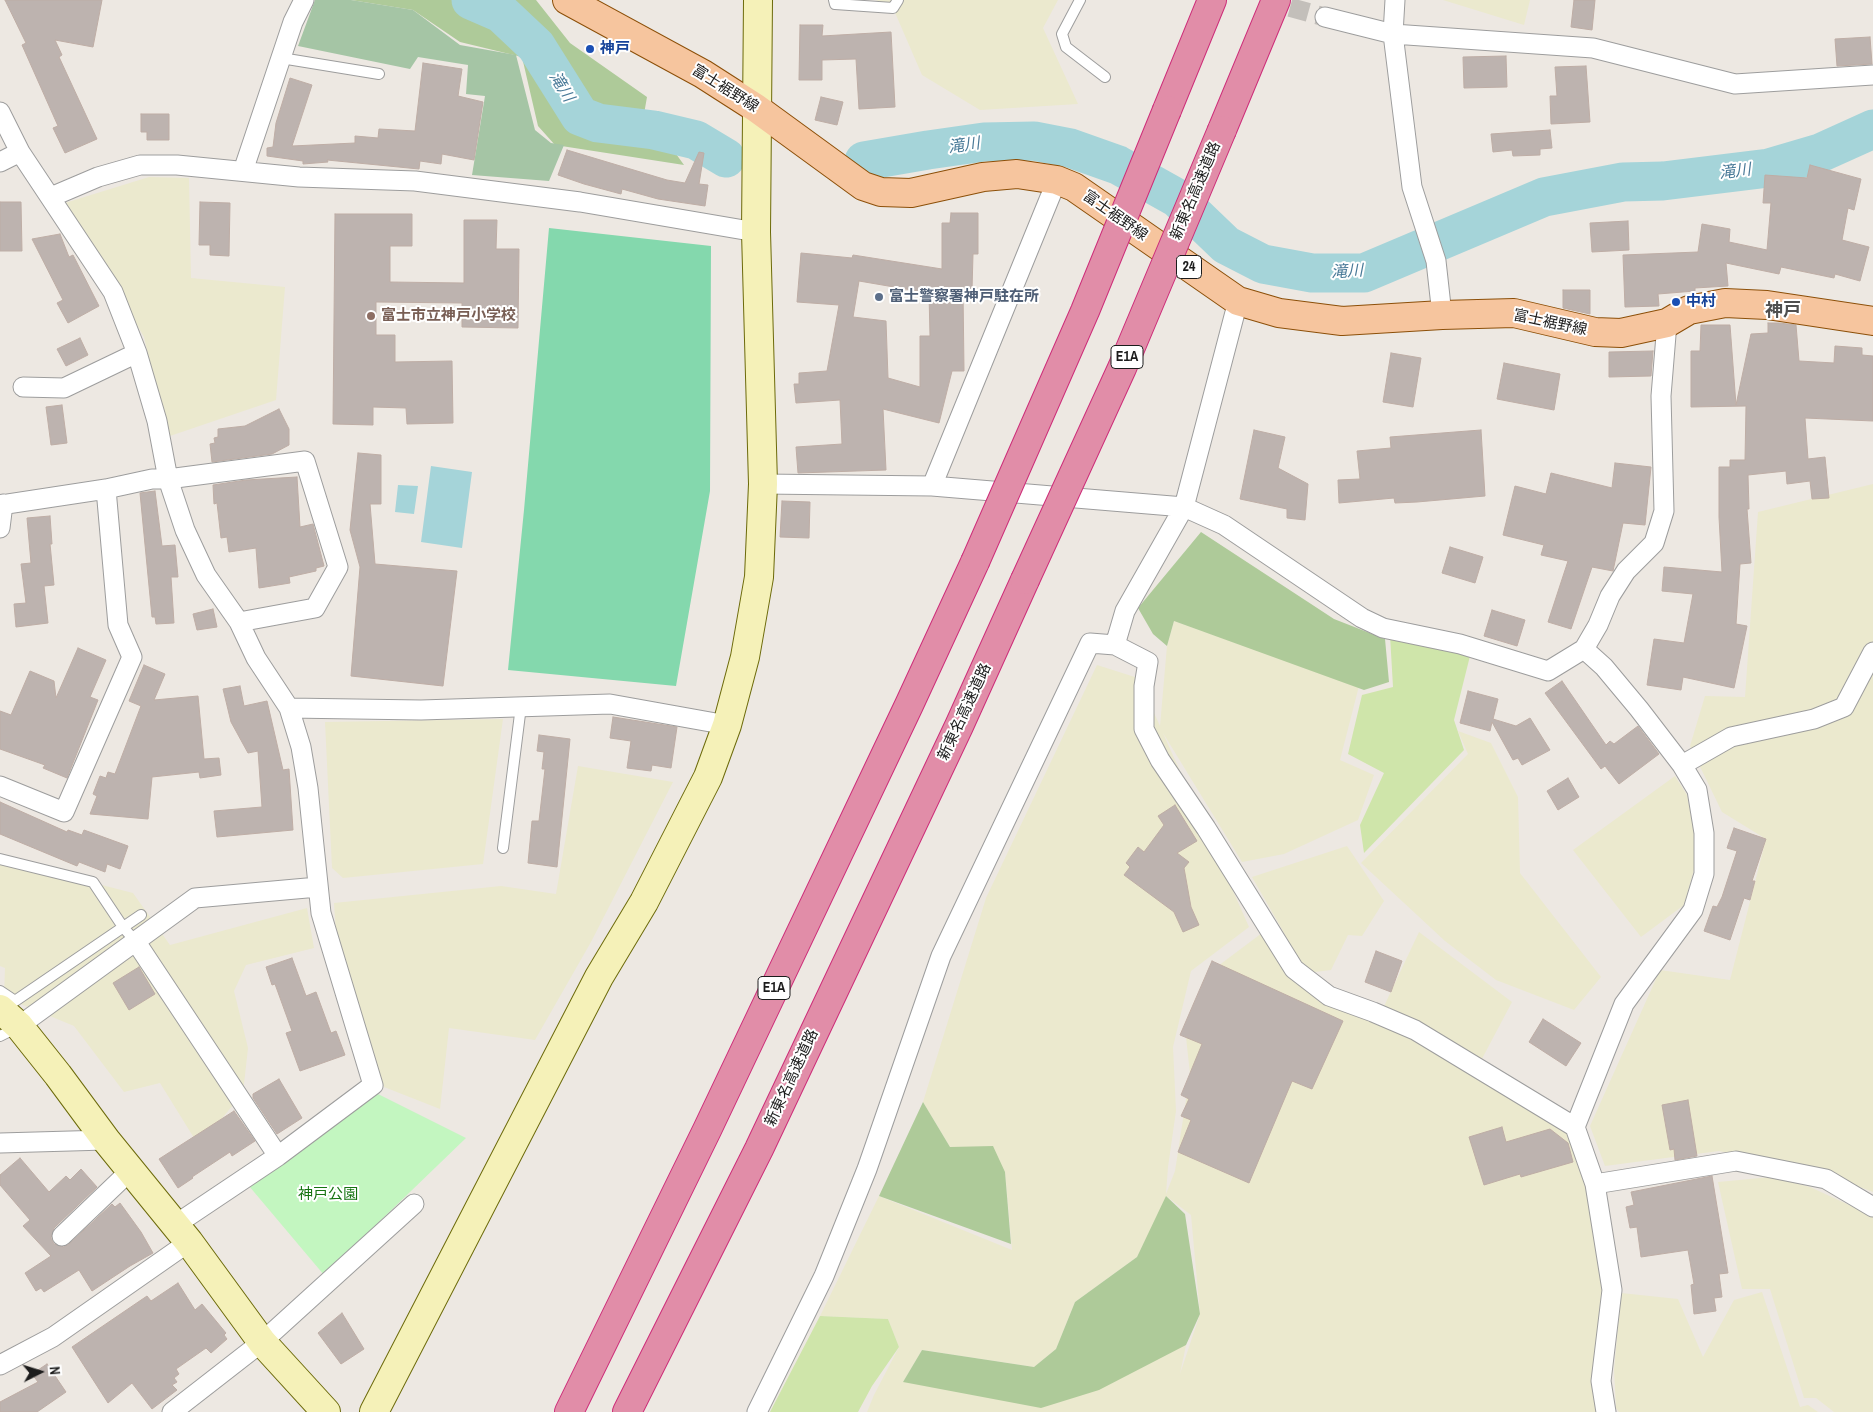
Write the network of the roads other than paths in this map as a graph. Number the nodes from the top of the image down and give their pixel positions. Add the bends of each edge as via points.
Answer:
1 (304, 0) edge
2 (567, 0) edge
3 (758, 0) edge
4 (834, 0) edge
5 (898, 0) edge
6 (1080, 0) edge
7 (1212, 0) edge
8 (1276, 0) edge
9 (1395, 0) edge
10 (603, 9) edge
11 (1325, 17) tunnel mouth
12 (1392, 34) junction
13 (281, 58) junction
14 (379, 74) dead end
15 (1873, 75) edge
16 (1105, 77) dead end
17 (756, 108) junction
18 (0, 112) edge
19 (20, 152) junction
20 (0, 162) edge
21 (243, 171) junction
22 (1057, 180) junction
23 (51, 197) junction
24 (756, 232) junction
25 (1238, 301) junction
26 (1442, 315) junction
27 (1873, 321) edge
28 (1667, 323) junction
29 (137, 354) junction
30 (23, 386) dead end
31 (168, 479) junction
32 (763, 484) junction
33 (932, 486) junction
34 (106, 489) junction
35 (2, 505) edge
36 (1184, 507) junction
37 (0, 528) edge
38 (239, 622) junction
39 (1116, 645) junction
40 (1584, 649) junction
41 (1873, 652) edge
42 (521, 706) junction
43 (289, 708) junction
44 (727, 725) junction
45 (1682, 765) junction
46 (0, 786) edge
47 (504, 848) dead end
48 (0, 858) edge
49 (318, 887) junction
50 (141, 915) dead end
51 (123, 927) junction
52 (136, 942) junction
53 (0, 991) edge
54 (6, 1024) edge
55 (1575, 1127) junction
56 (106, 1140) junction
57 (0, 1143) edge
58 (278, 1156) junction
59 (131, 1170) junction
60 (1595, 1184) junction
61 (414, 1204) dead end
62 (1873, 1207) edge
63 (182, 1234) junction
64 (62, 1236) dead end
65 (262, 1342) junction
66 (0, 1365) edge
67 (172, 1412) edge
68 (326, 1412) edge
69 (374, 1412) edge
70 (569, 1412) edge
71 (626, 1412) edge
72 (757, 1412) edge
73 (1606, 1412) edge

1 - 13 street
2 - 10 main road, 富士裾野線 / 24
3 - 17 street
4 - 5 lane via 836,4 893,8
6 - 16 lane via 1062,34 1066,47
7 - 70 highway, E1A, bridge via 1085,311 975,562 716,1112
8 - 71 highway, 新東名高速道路 / E1A, bridge via 1122,368 959,726 758,1149
9 - 12 street
10 - 17 main road, 富士裾野線 / 24
11 - 12 street
12 - 15 street via 1593,48 1735,84
12 - 26 street via 1412,187 1436,261
13 - 14 lane
13 - 21 street
17 - 22 main road, 富士裾野線 / 24 via 863,186 882,192 911,193 983,177 1017,174
17 - 24 street
18 - 19 street
19 - 20 street
19 - 23 street
21 - 23 street via 140,165 98,177
21 - 24 street via 299,177 415,181 580,202
22 - 25 main road, 富士裾野線 / 24 via 1074,187
22 - 33 street
23 - 29 street via 113,292
24 - 32 street
25 - 26 main road, 富士裾野線 / 24 via 1279,313 1342,321
25 - 36 street
26 - 28 main road, 富士裾野線 / 24 via 1514,314 1595,332 1621,333
27 - 28 main road, 富士裾野線 / 24 via 1767,305 1725,303 1688,310
28 - 40 street via 1661,396 1664,511 1654,543 1626,571
29 - 30 street via 64,388
29 - 31 street
31 - 34 street via 152,479
31 - 38 street via 206,575
31 - 38 street via 305,461 338,567 316,608
32 - 33 street
32 - 44 street via 758,577 745,657
33 - 36 street
34 - 35 street
34 - 46 street via 118,625 132,657 64,812
35 - 37 street
36 - 39 street via 1125,611
36 - 40 street via 1224,525 1362,618 1383,628 1460,644 1548,671
38 - 43 street via 256,658
39 - 55 street via 1148,662 1144,686 1144,729 1160,760 1294,969 1329,996 1415,1030
39 - 72 street via 1090,642 941,956 867,1169 824,1276
40 - 45 street via 1604,667
41 - 45 street via 1844,707 1814,719 1731,738
42 - 43 street via 421,710
42 - 44 street via 610,704
42 - 47 lane
43 - 49 street via 301,747
44 - 69 street via 708,777 679,835 599,977
45 - 55 street via 1697,790 1704,833 1704,874 1693,910 1624,1004
48 - 51 lane via 93,882
49 - 52 street via 195,898
49 - 58 street via 321,913 373,1085
50 - 51 lane
51 - 52 lane
51 - 53 lane via 15,1002
52 - 54 street
52 - 58 street
54 - 56 street via 58,1075
55 - 60 street
56 - 57 street
56 - 59 street
58 - 63 street
59 - 63 street
59 - 64 street
60 - 62 street via 1736,1161 1826,1179
60 - 73 street via 1612,1290 1601,1381
61 - 65 street
63 - 65 street
63 - 66 street via 53,1338
65 - 67 street
65 - 68 street

